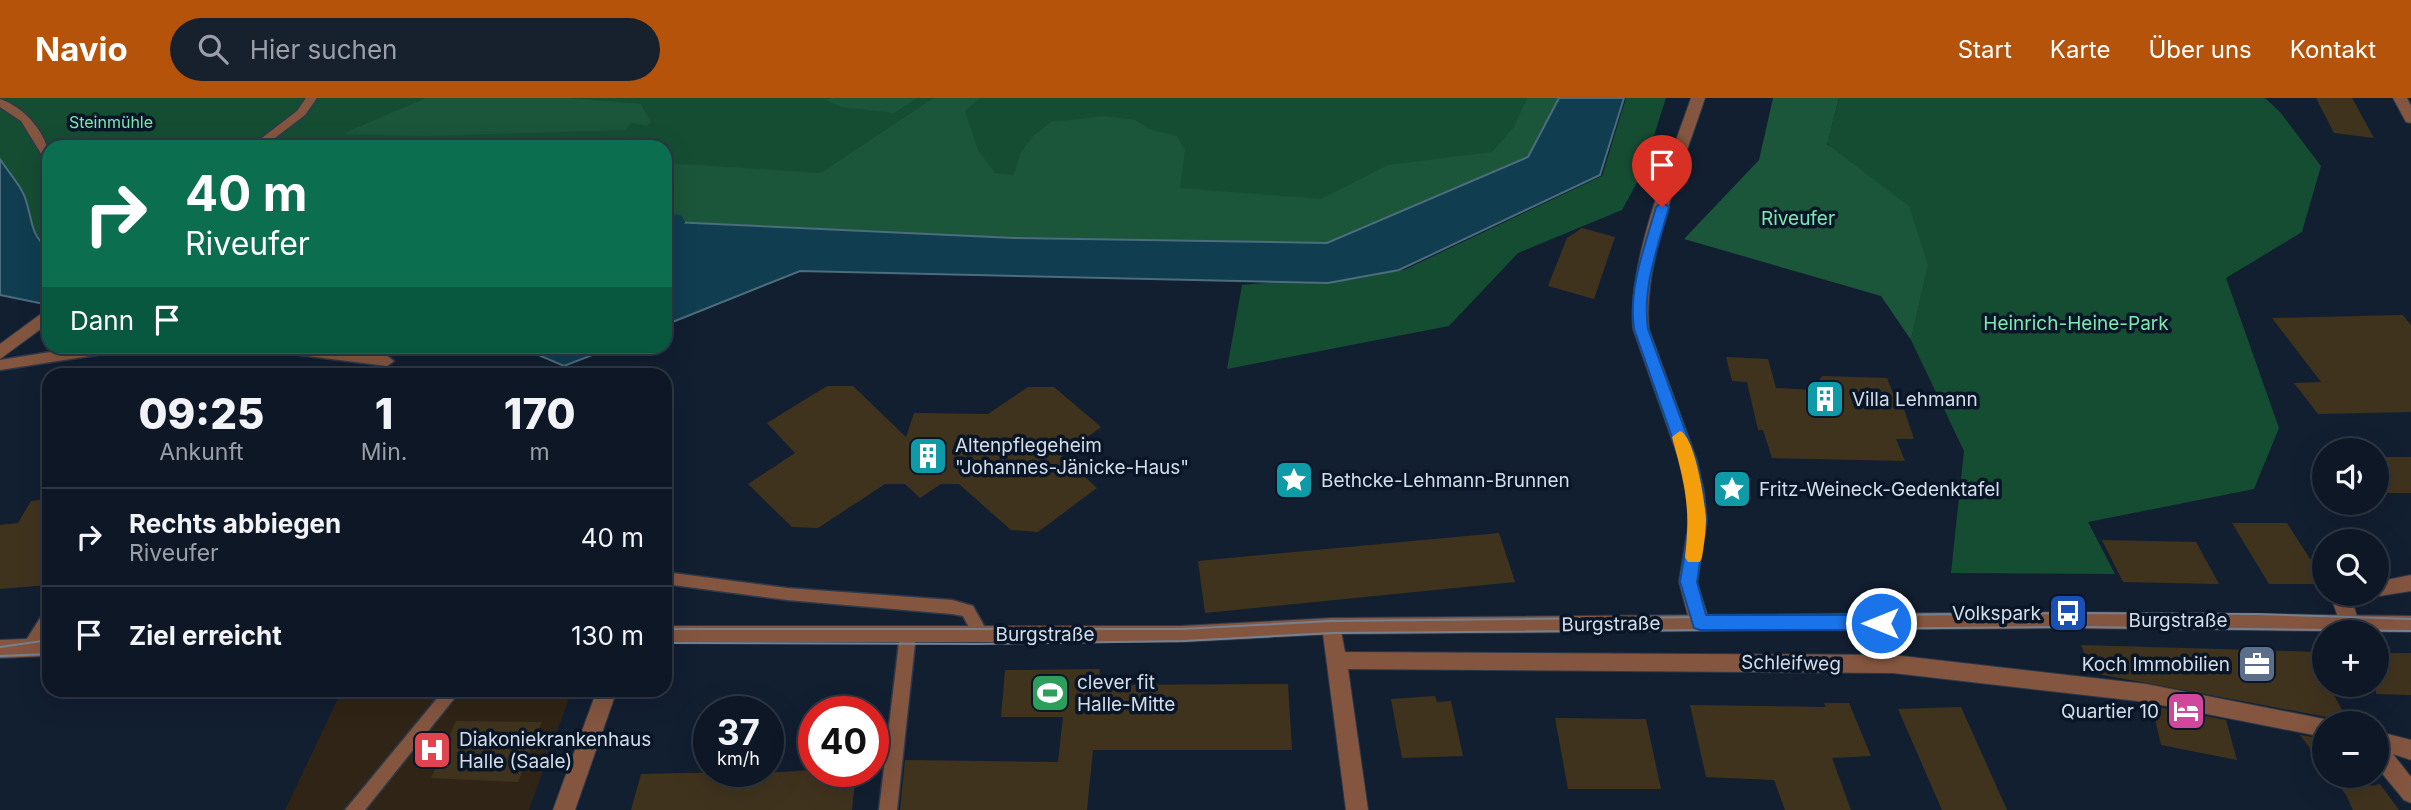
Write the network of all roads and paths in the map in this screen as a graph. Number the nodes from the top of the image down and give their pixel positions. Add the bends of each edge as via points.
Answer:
1 (313, 98) edge
2 (1698, 98) edge
3 (0, 102) edge
4 (266, 140) edge
5 (42, 147) edge
6 (42, 320) edge
7 (0, 353) edge
8 (71, 354) edge
9 (331, 354) edge
10 (387, 361) dead end
11 (0, 365) edge
12 (672, 579) edge
13 (2411, 583) edge
14 (2389, 587) edge
15 (1700, 622) junction
16 (2312, 624) edge
17 (2389, 624) edge
18 (2411, 624) edge
19 (1332, 626) junction
20 (980, 633) junction
21 (908, 634) junction
22 (672, 635) edge
23 (40, 647) edge
24 (0, 649) edge
25 (1336, 660) junction
26 (447, 697) edge
27 (605, 697) edge
28 (2312, 726) edge
29 (2389, 744) edge
30 (2411, 750) edge
31 (2389, 765) edge
32 (2411, 793) edge
33 (354, 810) edge
34 (565, 810) edge
35 (888, 810) edge
36 (1357, 810) edge

1 - 4 lane
2 - 15 street via 1670,180 1638,308 1695,491 1698,521 1688,582
3 - 5 lane via 25,119
6 - 7 street
8 - 11 lane
9 - 10 lane
12 - 20 lane, Burgstraße via 952,607 968,611
13 - 14 street
15 - 16 street, Burgstraße
15 - 19 street, Burgstraße
17 - 18 street, Burgstraße
19 - 20 street, Burgstraße via 1179,634
19 - 25 street
20 - 21 street, Burgstraße
21 - 22 street, Burgstraße
21 - 35 lane
23 - 24 street
25 - 28 street, Schleifweg via 1893,664 2146,693
25 - 36 street
26 - 33 lane
27 - 34 street
29 - 30 street
31 - 32 street

